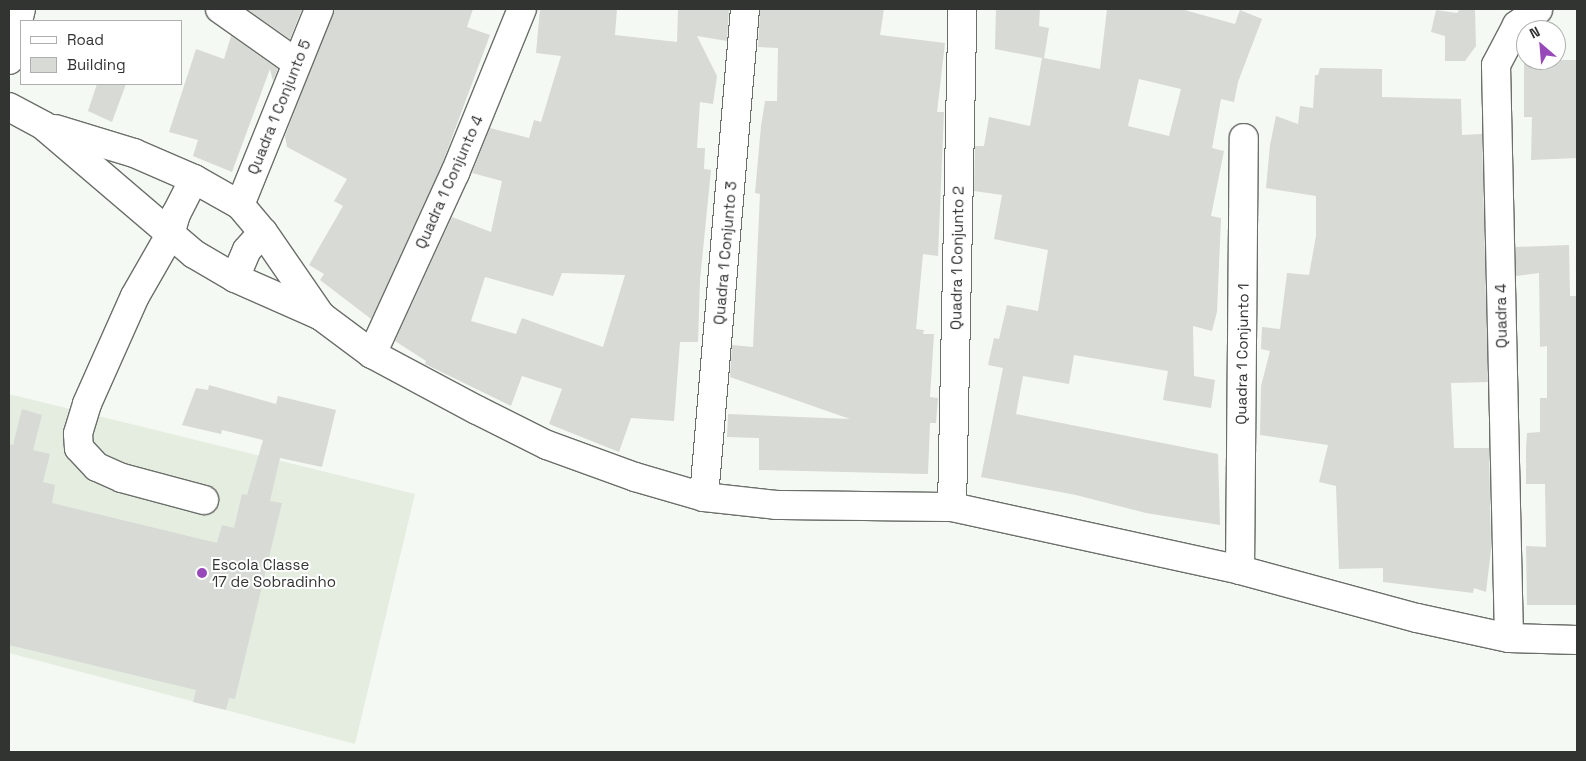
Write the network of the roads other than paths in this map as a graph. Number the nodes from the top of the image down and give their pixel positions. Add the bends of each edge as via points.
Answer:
1 (21, 9) edge
2 (220, 9) edge
3 (319, 9) edge
4 (522, 9) edge
5 (745, 9) edge
6 (962, 9) edge
7 (1538, 10) dead end
8 (9, 60) edge
9 (295, 62) junction
10 (9, 107) edge
11 (44, 126) junction
12 (1244, 138) dead end
13 (194, 179) junction
14 (240, 205) junction
15 (263, 232) junction
16 (170, 235) junction
17 (235, 278) junction
18 (321, 316) junction
19 (372, 354) junction
20 (704, 497) junction
21 (204, 500) dead end
22 (952, 507) junction
23 (1240, 570) junction
24 (1508, 638) junction
25 (1577, 640) edge

1 - 8 street
2 - 9 street
3 - 9 street, Quadra 1 Conjunto 5
4 - 19 street, Quadra 1 Conjunto 4 via 455,173
5 - 20 street, Quadra 1 Conjunto 3
6 - 22 street, Quadra 1 Conjunto 2
7 - 24 street, Quadra 4 via 1517,25 1496,65
9 - 14 street, Quadra 1 Conjunto 5
10 - 11 street
11 - 13 street via 134,153
11 - 16 street
12 - 23 street, Quadra 1 Conjunto 1
13 - 14 street
13 - 16 street via 176,214
14 - 15 street
15 - 17 street via 247,250
15 - 18 street
16 - 17 street via 194,254
16 - 21 street via 135,296 86,404 78,434 79,448 97,467 122,478
17 - 18 street
18 - 19 street
19 - 20 street via 547,445 635,477
20 - 22 street via 776,505
22 - 23 street
23 - 24 street via 1417,618
24 - 25 street

